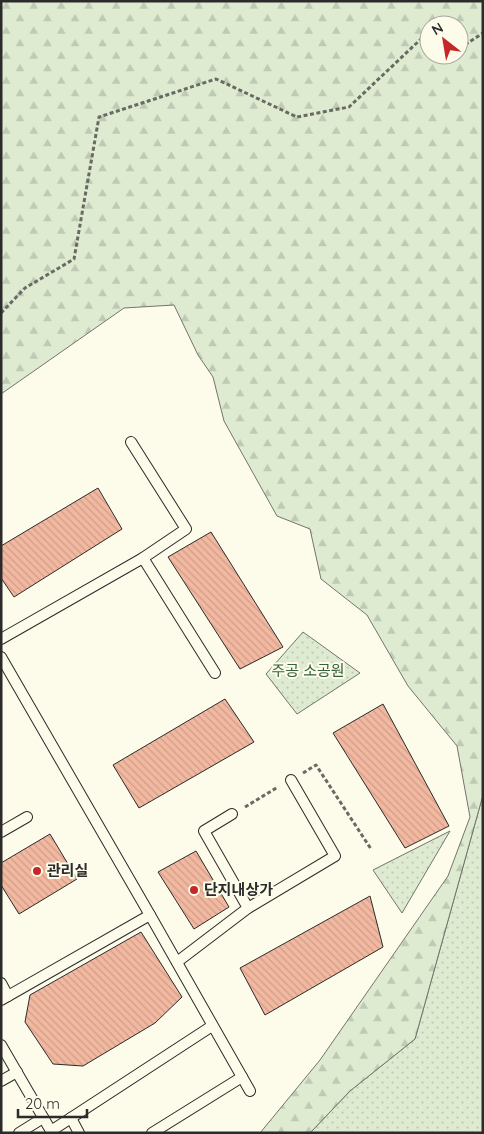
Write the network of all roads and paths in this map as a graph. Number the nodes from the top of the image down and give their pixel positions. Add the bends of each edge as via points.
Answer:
1 (483, 33) edge
2 (419, 41) edge
3 (469, 42) edge
4 (1, 313) edge
5 (131, 442) dead end
6 (143, 558) junction
7 (1, 639) edge
8 (1, 657) edge
9 (215, 673) dead end
10 (291, 780) junction
11 (232, 814) joint
12 (27, 816) dead end
13 (1, 832) edge
14 (370, 850) dead end
15 (248, 908) junction
16 (150, 915) junction
17 (177, 962) junction
18 (1, 984) edge
19 (5, 998) edge
20 (212, 1026) junction
21 (1, 1045) edge
22 (17, 1072) junction
23 (242, 1078) junction
24 (1, 1081) edge
25 (250, 1091) dead end
26 (43, 1118) junction
27 (71, 1118) junction
28 (19, 1133) edge
29 (79, 1133) edge
30 (152, 1133) edge

1 - 3 path
2 - 4 path via 349,107 296,117 216,79 99,117 74,259 25,288
5 - 6 lane via 186,530
6 - 7 lane
6 - 9 lane
8 - 16 lane
10 - 11 path
10 - 14 path via 316,766
10 - 15 lane via 334,856
11 - 15 lane via 204,831
12 - 13 lane
15 - 17 lane
16 - 17 lane
16 - 19 lane
17 - 20 lane
18 - 19 lane
20 - 23 lane
20 - 27 lane
21 - 22 lane
22 - 24 lane
22 - 26 lane
23 - 25 lane
23 - 30 lane
26 - 27 lane via 51,1131
26 - 28 lane
27 - 29 lane

